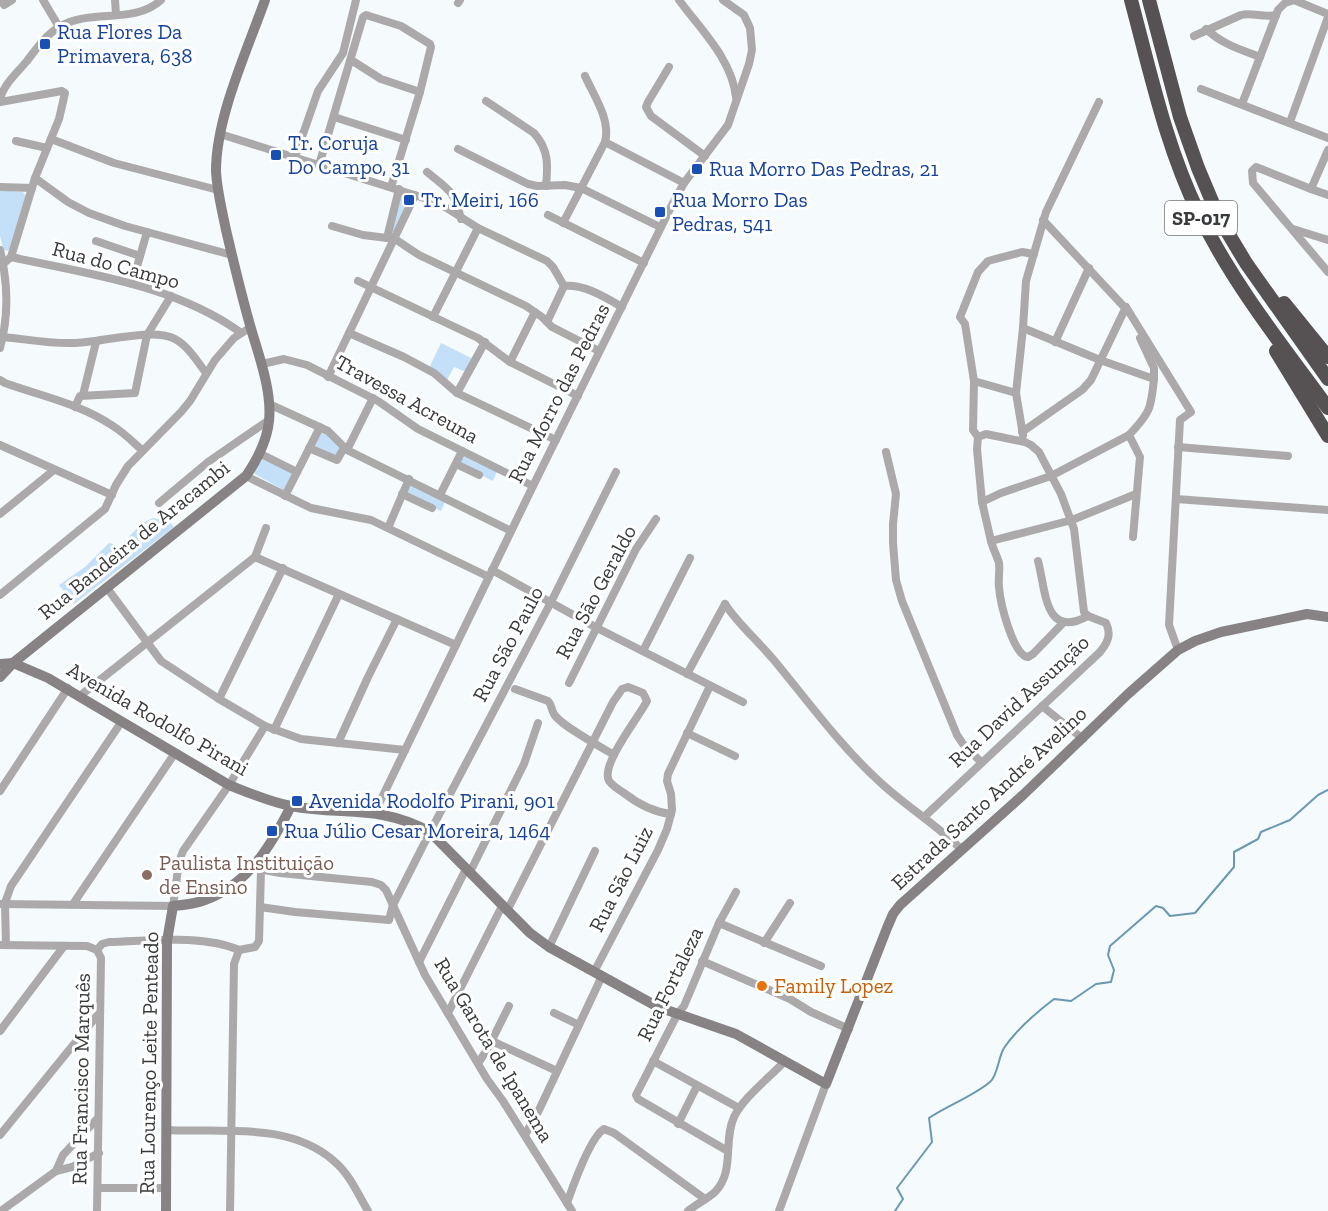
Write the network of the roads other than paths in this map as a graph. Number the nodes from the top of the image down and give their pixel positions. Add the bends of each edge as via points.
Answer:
1 (1, 0) edge
2 (12, 0) edge
3 (43, 0) edge
4 (115, 0) edge
5 (161, 0) edge
6 (265, 0) edge
7 (356, 0) edge
8 (679, 0) edge
9 (723, 0) edge
10 (1131, 0) edge
11 (1149, 0) edge
12 (1302, 1) edge
13 (116, 14) junction
14 (1276, 15) junction
15 (1328, 16) edge
16 (59, 27) junction
17 (1206, 29) junction
18 (1194, 36) dead end
19 (343, 53) junction
20 (1260, 57) junction
21 (352, 58) junction
22 (669, 67) dead end
23 (585, 76) dead end
24 (1201, 88) dead end
25 (420, 92) junction
26 (736, 98) junction
27 (0, 101) edge
28 (486, 101) dead end
29 (1099, 102) dead end
30 (1242, 104) junction
31 (334, 117) junction
32 (1290, 122) junction
33 (220, 134) junction
34 (1328, 138) edge
35 (51, 139) junction
36 (406, 140) junction
37 (16, 141) dead end
38 (605, 142) junction
39 (47, 148) junction
40 (458, 148) dead end
41 (1328, 150) edge
42 (705, 156) junction
43 (295, 157) junction
44 (319, 165) junction
45 (427, 172) dead end
46 (35, 178) junction
47 (684, 183) junction
48 (546, 186) junction
49 (0, 187) edge
50 (32, 188) junction
51 (395, 188) junction
52 (581, 188) junction
53 (1311, 189) junction
54 (218, 190) junction
55 (415, 195) junction
56 (1328, 195) edge
57 (548, 215) dead end
58 (461, 219) junction
59 (1043, 220) junction
60 (563, 223) junction
61 (332, 226) dead end
62 (660, 227) junction
63 (477, 228) junction
64 (1292, 229) junction
65 (147, 232) junction
66 (391, 239) junction
67 (1328, 240) edge
68 (96, 242) dead end
69 (0, 250) edge
70 (1034, 254) junction
71 (232, 255) junction
72 (140, 256) junction
73 (11, 257) junction
74 (644, 263) junction
75 (1246, 263) junction
76 (3, 264) junction
77 (1089, 268) junction
78 (456, 272) junction
79 (1328, 272) edge
80 (358, 281) dead end
81 (132, 284) junction
82 (564, 286) junction
83 (371, 288) junction
84 (171, 296) junction
85 (622, 307) junction
86 (1126, 307) junction
87 (535, 312) junction
88 (1259, 316) junction
89 (433, 317) junction
90 (547, 322) junction
91 (1023, 328) junction
92 (246, 329) junction
93 (349, 333) junction
94 (147, 335) junction
95 (3, 338) junction
96 (96, 342) junction
97 (485, 342) junction
98 (1055, 342) junction
99 (0, 348) edge
100 (600, 351) junction
101 (1328, 357) edge
102 (1100, 360) junction
103 (510, 362) junction
104 (261, 364) junction
105 (206, 373) junction
106 (328, 377) junction
107 (1154, 379) junction
108 (1328, 379) edge
109 (0, 380) edge
110 (974, 381) junction
111 (457, 393) junction
112 (1016, 393) junction
113 (83, 395) junction
114 (578, 396) junction
115 (373, 399) junction
116 (269, 404) junction
117 (75, 407) junction
118 (1328, 408) edge
119 (269, 420) junction
120 (320, 427) junction
121 (1022, 432) junction
122 (1129, 435) junction
123 (1328, 436) edge
124 (978, 437) junction
125 (556, 440) junction
126 (1025, 442) junction
127 (0, 445) edge
128 (1178, 447) junction
129 (309, 448) junction
130 (345, 449) junction
131 (142, 450) junction
132 (462, 451) junction
133 (886, 452) dead end
134 (259, 453) junction
135 (1288, 456) dead end
136 (456, 464) junction
137 (54, 470) junction
138 (616, 471) dead end
139 (297, 472) junction
140 (478, 475) dead end
141 (246, 476) junction
142 (1051, 476) junction
143 (409, 479) junction
144 (533, 486) junction
145 (402, 494) junction
146 (1136, 494) junction
147 (112, 495) junction
148 (440, 495) junction
149 (285, 496) junction
150 (1176, 499) junction
151 (982, 502) junction
152 (159, 503) dead end
153 (432, 508) dead end
154 (1328, 510) edge
155 (0, 514) edge
156 (656, 519) dead end
157 (1072, 520) junction
158 (266, 528) dead end
159 (388, 528) junction
160 (511, 531) junction
161 (1133, 537) dead end
162 (991, 541) junction
163 (255, 557) junction
164 (690, 558) dead end
165 (1038, 561) dead end
166 (283, 568) junction
167 (491, 573) junction
168 (106, 588) junction
169 (339, 594) junction
170 (0, 595) edge
171 (551, 602) junction
172 (1088, 616) junction
173 (1328, 616) edge
174 (397, 619) junction
175 (1063, 623) junction
176 (597, 628) junction
177 (147, 642) junction
178 (456, 645) junction
179 (1178, 650) junction
180 (643, 651) junction
181 (12, 663) junction
182 (0, 664) edge
183 (687, 674) junction
184 (0, 677) edge
185 (569, 683) dead end
186 (710, 686) junction
187 (68, 688) junction
188 (515, 689) dead end
189 (81, 695) junction
190 (219, 699) junction
191 (743, 702) dead end
192 (1042, 706) junction
193 (122, 721) junction
194 (538, 723) dead end
195 (265, 726) junction
196 (274, 730) junction
197 (687, 733) junction
198 (1083, 738) junction
199 (593, 742) junction
200 (338, 743) junction
201 (405, 750) junction
202 (175, 753) junction
203 (614, 755) junction
204 (735, 756) dead end
205 (981, 762) junction
206 (230, 785) junction
207 (0, 790) edge
208 (291, 806) junction
209 (375, 812) junction
210 (671, 814) junction
211 (924, 817) junction
212 (429, 832) junction
213 (962, 850) junction
214 (595, 851) dead end
215 (257, 869) junction
216 (468, 870) junction
217 (736, 892) dead end
218 (790, 903) dead end
219 (2, 904) edge
220 (73, 904) junction
221 (393, 905) junction
222 (173, 906) junction
223 (260, 907) junction
224 (504, 908) junction
225 (719, 923) junction
226 (167, 941) junction
227 (764, 943) junction
228 (3, 945) edge
229 (64, 946) junction
230 (549, 947) junction
231 (97, 950) junction
232 (239, 950) junction
233 (702, 961) junction
234 (419, 962) junction
235 (821, 966) dead end
236 (598, 974) junction
237 (510, 1006) dead end
238 (100, 1012) junction
239 (448, 1013) junction
240 (554, 1013) dead end
241 (678, 1013) junction
242 (579, 1025) junction
243 (849, 1029) junction
244 (0, 1031) edge
245 (492, 1041) junction
246 (653, 1061) junction
247 (479, 1062) junction
248 (784, 1062) junction
249 (557, 1071) junction
250 (826, 1084) junction
251 (697, 1086) junction
252 (739, 1108) junction
253 (98, 1118) junction
254 (678, 1124) junction
255 (166, 1130) junction
256 (230, 1131) junction
257 (525, 1135) junction
258 (0, 1136) edge
259 (726, 1150) junction
260 (99, 1153) junction
261 (56, 1171) junction
262 (98, 1188) junction
263 (166, 1188) junction
264 (705, 1199) junction
265 (567, 1203) junction
266 (1, 1211) edge
267 (97, 1211) edge
268 (166, 1211) edge
269 (230, 1211) edge
270 (368, 1211) edge
271 (572, 1211) edge
272 (688, 1211) edge
273 (779, 1211) edge

1 - 2 street via 4,5
3 - 16 street
4 - 13 street
5 - 13 street via 147,10
6 - 33 main road, Rua Bandeira de Aracambi
7 - 19 street
8 - 26 street via 729,70
9 - 26 street, Rua Morro das Pedras via 744,15 752,38 749,64
10 - 88 highway, SP-017 via 1182,175 1219,252
11 - 75 highway, SP-017 via 1198,168 1219,218
12 - 14 street via 1290,0
12 - 15 street
13 - 16 street via 78,19
14 - 17 street via 1247,13
14 - 20 street
15 - 32 street
16 - 27 street via 6,86
17 - 18 street
17 - 20 street via 1218,40
19 - 21 street
19 - 43 street via 318,91
20 - 30 street
21 - 25 street via 381,79
21 - 25 street via 364,15 405,28 431,45
21 - 31 street
22 - 42 street via 648,102 648,111
23 - 38 street via 605,119
24 - 30 street
25 - 36 street
26 - 42 street, Rua Morro das Pedras via 728,125
27 - 35 street via 64,91 64,103
28 - 48 street via 540,140 548,159
29 - 59 street
30 - 32 street
31 - 36 street
31 - 44 street
32 - 34 street
33 - 43 street
33 - 54 main road, Rua Bandeira de Aracambi
35 - 39 street
35 - 54 street via 114,163
36 - 51 street
37 - 39 street
38 - 47 street
38 - 52 street
39 - 46 street
40 - 48 street via 528,184
41 - 53 street
42 - 47 street, Rua Morro das Pedras
43 - 44 street
44 - 51 street
45 - 58 street via 456,199
46 - 50 street
46 - 65 street via 81,210
47 - 62 street, Rua Morro das Pedras
48 - 52 street
49 - 50 street
50 - 73 street
51 - 55 street
51 - 66 street
52 - 60 street
52 - 62 street
53 - 56 street
53 - 64 street via 1257,167 1252,171 1253,183
54 - 71 main road, Rua Bandeira de Aracambi
55 - 58 street via 445,207
55 - 66 street
57 - 60 street
58 - 63 street
59 - 70 street
59 - 77 street
60 - 74 street
61 - 66 street
62 - 74 street, Rua Morro das Pedras
63 - 78 street
63 - 82 street via 547,261
64 - 67 street
64 - 79 street
65 - 71 street
65 - 72 street
66 - 78 street
66 - 83 street
68 - 72 street
69 - 76 street
70 - 91 street via 1026,281
70 - 110 street via 1022,252 988,261 978,272 960,316 965,324
71 - 92 main road, Rua Bandeira de Aracambi
72 - 81 street
73 - 76 street
73 - 81 street, Rua do Campo
74 - 85 street, Rua Morro das Pedras
75 - 101 highway via 1272,287
75 - 108 highway, SP-017
76 - 95 street via 7,299
77 - 86 street
77 - 98 street
78 - 87 street
78 - 89 street
80 - 83 street
81 - 84 street, Rua do Campo
82 - 85 street via 595,293
82 - 90 street
83 - 89 street
83 - 93 street
84 - 92 street, Rua do Campo
84 - 94 street
85 - 100 street, Rua Morro das Pedras
86 - 102 street
86 - 107 street via 1154,368
86 - 128 street via 1191,412 1180,420
87 - 90 street
87 - 103 street
88 - 118 highway, SP-017
88 - 123 highway via 1271,343
89 - 97 street
90 - 100 street
91 - 98 street
91 - 112 street
92 - 104 main road, Rua Bandeira de Aracambi
92 - 105 street
93 - 106 street
93 - 111 street via 434,373
94 - 96 street
94 - 105 street via 164,335 183,344
94 - 113 street via 135,393
95 - 96 street via 70,344
95 - 99 street
96 - 113 street
97 - 103 street
97 - 111 street
98 - 102 street
100 - 114 street, Rua Morro das Pedras
102 - 107 street
102 - 121 street via 1082,390
103 - 114 street
104 - 106 street, Travessa Acreuna via 291,359
104 - 116 main road, Rua Bandeira de Aracambi
105 - 131 street via 185,407
106 - 115 street, Travessa Acreuna
107 - 122 street via 1146,417
109 - 117 street
110 - 112 street
110 - 124 street via 973,430
111 - 125 street
112 - 121 street
113 - 117 street via 78,396
114 - 125 street, Rua Morro das Pedras
115 - 130 street
115 - 132 street, Travessa Acreuna via 418,429
116 - 119 main road, Rua Bandeira de Aracambi
116 - 120 street
117 - 131 street via 112,425
119 - 134 main road, Rua Bandeira de Aracambi
119 - 152 street via 208,462
120 - 129 street
120 - 130 street
121 - 126 street
122 - 142 street
122 - 146 street via 1140,457
124 - 126 street via 986,434
124 - 151 street
125 - 144 street, Rua Morro das Pedras
126 - 142 street, Rua David Assunção via 1039,452
127 - 137 street
128 - 135 street
128 - 150 street
129 - 130 street via 337,460
129 - 139 street
130 - 143 street
131 - 147 street via 122,473
132 - 136 street
132 - 144 street, Travessa Acreuna
133 - 205 street via 897,494 893,543 902,601 957,735
134 - 139 street
134 - 141 main road, Rua Bandeira de Aracambi
136 - 140 street
136 - 148 street
137 - 147 street
137 - 155 street
138 - 171 street, Rua São Paulo
139 - 149 street
141 - 149 street
141 - 168 main road, Rua Bandeira de Aracambi
142 - 151 street
142 - 157 street, Rua David Assunção
143 - 145 street
143 - 148 street
144 - 160 street, Rua Morro das Pedras
145 - 153 street
145 - 159 street
146 - 157 street
146 - 161 street
147 - 170 street via 100,513
148 - 160 street
149 - 159 street via 320,511 360,517
150 - 154 street
150 - 179 street via 1169,625
151 - 162 street
156 - 176 street, Rua São Geraldo via 636,549
157 - 162 street
157 - 172 street, Rua David Assunção via 1084,612
158 - 163 street
159 - 167 street
160 - 167 street, Rua Morro das Pedras
162 - 175 street via 999,565 1005,613 1016,649 1022,656 1033,654
163 - 166 street
163 - 177 street
164 - 180 street
165 - 175 street via 1048,606
166 - 169 street
166 - 190 street
167 - 171 street
167 - 178 street, Rua Morro das Pedras
168 - 177 street
168 - 181 main road, Rua Bandeira de Aracambi
169 - 174 street
169 - 196 street
171 - 176 street
171 - 212 street, Rua São Paulo
172 - 175 street via 1074,624
172 - 192 street, Rua David Assunção via 1106,623 1107,642
173 - 179 main road, Estrada Santo André Avelino via 1307,614 1221,632
174 - 178 street
174 - 200 street
176 - 180 street
176 - 185 street, Rua São Geraldo
177 - 189 street
177 - 190 street via 171,669
178 - 201 street, Rua Morro das Pedras
179 - 198 main road, Estrada Santo André Avelino
180 - 183 street
181 - 182 main road, Avenida Rodolfo Pirani
181 - 184 main road, Rua Bandeira de Aracambi
181 - 187 main road, Avenida Rodolfo Pirani
183 - 186 street
183 - 211 street via 725,604 854,758
186 - 191 street
186 - 197 street, Rua São Luiz
187 - 189 main road, Avenida Rodolfo Pirani
187 - 207 street
188 - 199 street via 548,700 554,714
189 - 193 main road, Avenida Rodolfo Pirani
190 - 195 street
192 - 198 street
192 - 205 street, Rua David Assunção
193 - 202 main road, Avenida Rodolfo Pirani
193 - 219 street
194 - 216 street via 528,757
195 - 196 street
195 - 206 street, Rua Lourenço Leite Penteado
196 - 200 street via 301,739
197 - 204 street
197 - 210 street, Rua São Luiz via 667,777
198 - 213 main road, Estrada Santo André Avelino
199 - 203 street
199 - 203 street via 621,689 628,687 643,693 647,701
199 - 224 street
200 - 201 street
201 - 209 street, Rua Morro das Pedras
202 - 206 main road, Avenida Rodolfo Pirani
202 - 220 street
203 - 210 street via 607,773 609,780 636,802
205 - 211 street, Rua David Assunção
206 - 208 main road, Avenida Rodolfo Pirani
206 - 222 street, Rua Lourenço Leite Penteado via 183,852
208 - 209 main road, Avenida Rodolfo Pirani
208 - 215 main road
209 - 212 main road, Avenida Rodolfo Pirani via 411,822
210 - 236 street, Rua São Luiz via 658,850
211 - 213 street
212 - 216 main road, Avenida Rodolfo Pirani
212 - 221 street, Rua São Paulo
213 - 243 main road, Estrada Santo André Avelino via 893,914
214 - 230 street
215 - 221 street, Rua Garota de Ipanema via 372,882 384,887
215 - 222 main road via 218,895
215 - 223 street
216 - 224 main road, Avenida Rodolfo Pirani
216 - 234 street
217 - 225 street, Rua Fortaleza
218 - 227 street
219 - 220 street
219 - 228 street
220 - 222 street
221 - 223 street, Rua São Paulo via 389,920
221 - 234 street, Rua Garota de Ipanema
222 - 226 main road, Rua Lourenço Leite Penteado
223 - 232 street via 258,945
224 - 230 main road, Avenida Rodolfo Pirani
224 - 239 street
225 - 227 street
225 - 233 street, Rua Fortaleza
226 - 231 street via 109,942
226 - 232 street via 202,941
226 - 255 main road, Rua Lourenço Leite Penteado
227 - 235 street
228 - 229 street
229 - 231 street
229 - 244 street
230 - 236 main road, Avenida Rodolfo Pirani
231 - 238 street, Rua Francisco Marquês via 101,958
232 - 256 street via 234,964
233 - 241 street, Rua Fortaleza
233 - 243 street
234 - 239 street, Rua Garota de Ipanema
236 - 241 main road, Avenida Rodolfo Pirani via 658,1007
236 - 242 street, Rua São Luiz
237 - 245 street
238 - 253 street, Rua Francisco Marquês
238 - 258 street
239 - 247 street, Rua Garota de Ipanema
240 - 242 street
241 - 246 street, Rua Fortaleza
241 - 248 main road, Avenida Rodolfo Pirani via 736,1034
242 - 249 street, Rua São Luiz
243 - 250 main road, Estrada Santo André Avelino
245 - 247 street
245 - 249 street
246 - 251 street
246 - 254 street, Rua Fortaleza via 636,1092 638,1099
247 - 257 street, Rua Garota de Ipanema
248 - 250 main road, Avenida Rodolfo Pirani
248 - 252 street
249 - 257 street, Rua São Luiz
250 - 273 street, Estrada Santo André Avelino
251 - 252 street
251 - 254 street
252 - 259 street
253 - 260 street, Rua Francisco Marquês
253 - 261 street via 63,1155
254 - 259 street
255 - 256 street
255 - 263 main road, Rua Lourenço Leite Penteado
256 - 269 street
256 - 270 street via 290,1138 324,1153 346,1173
257 - 265 street, Rua Garota de Ipanema
259 - 264 street via 725,1175
260 - 261 street
260 - 262 street, Rua Francisco Marquês
261 - 266 street
262 - 263 street
262 - 267 street, Rua Francisco Marquês
263 - 268 main road, Rua Lourenço Leite Penteado
264 - 265 street via 604,1129 587,1155
264 - 272 street
265 - 271 street, Rua Garota de Ipanema

